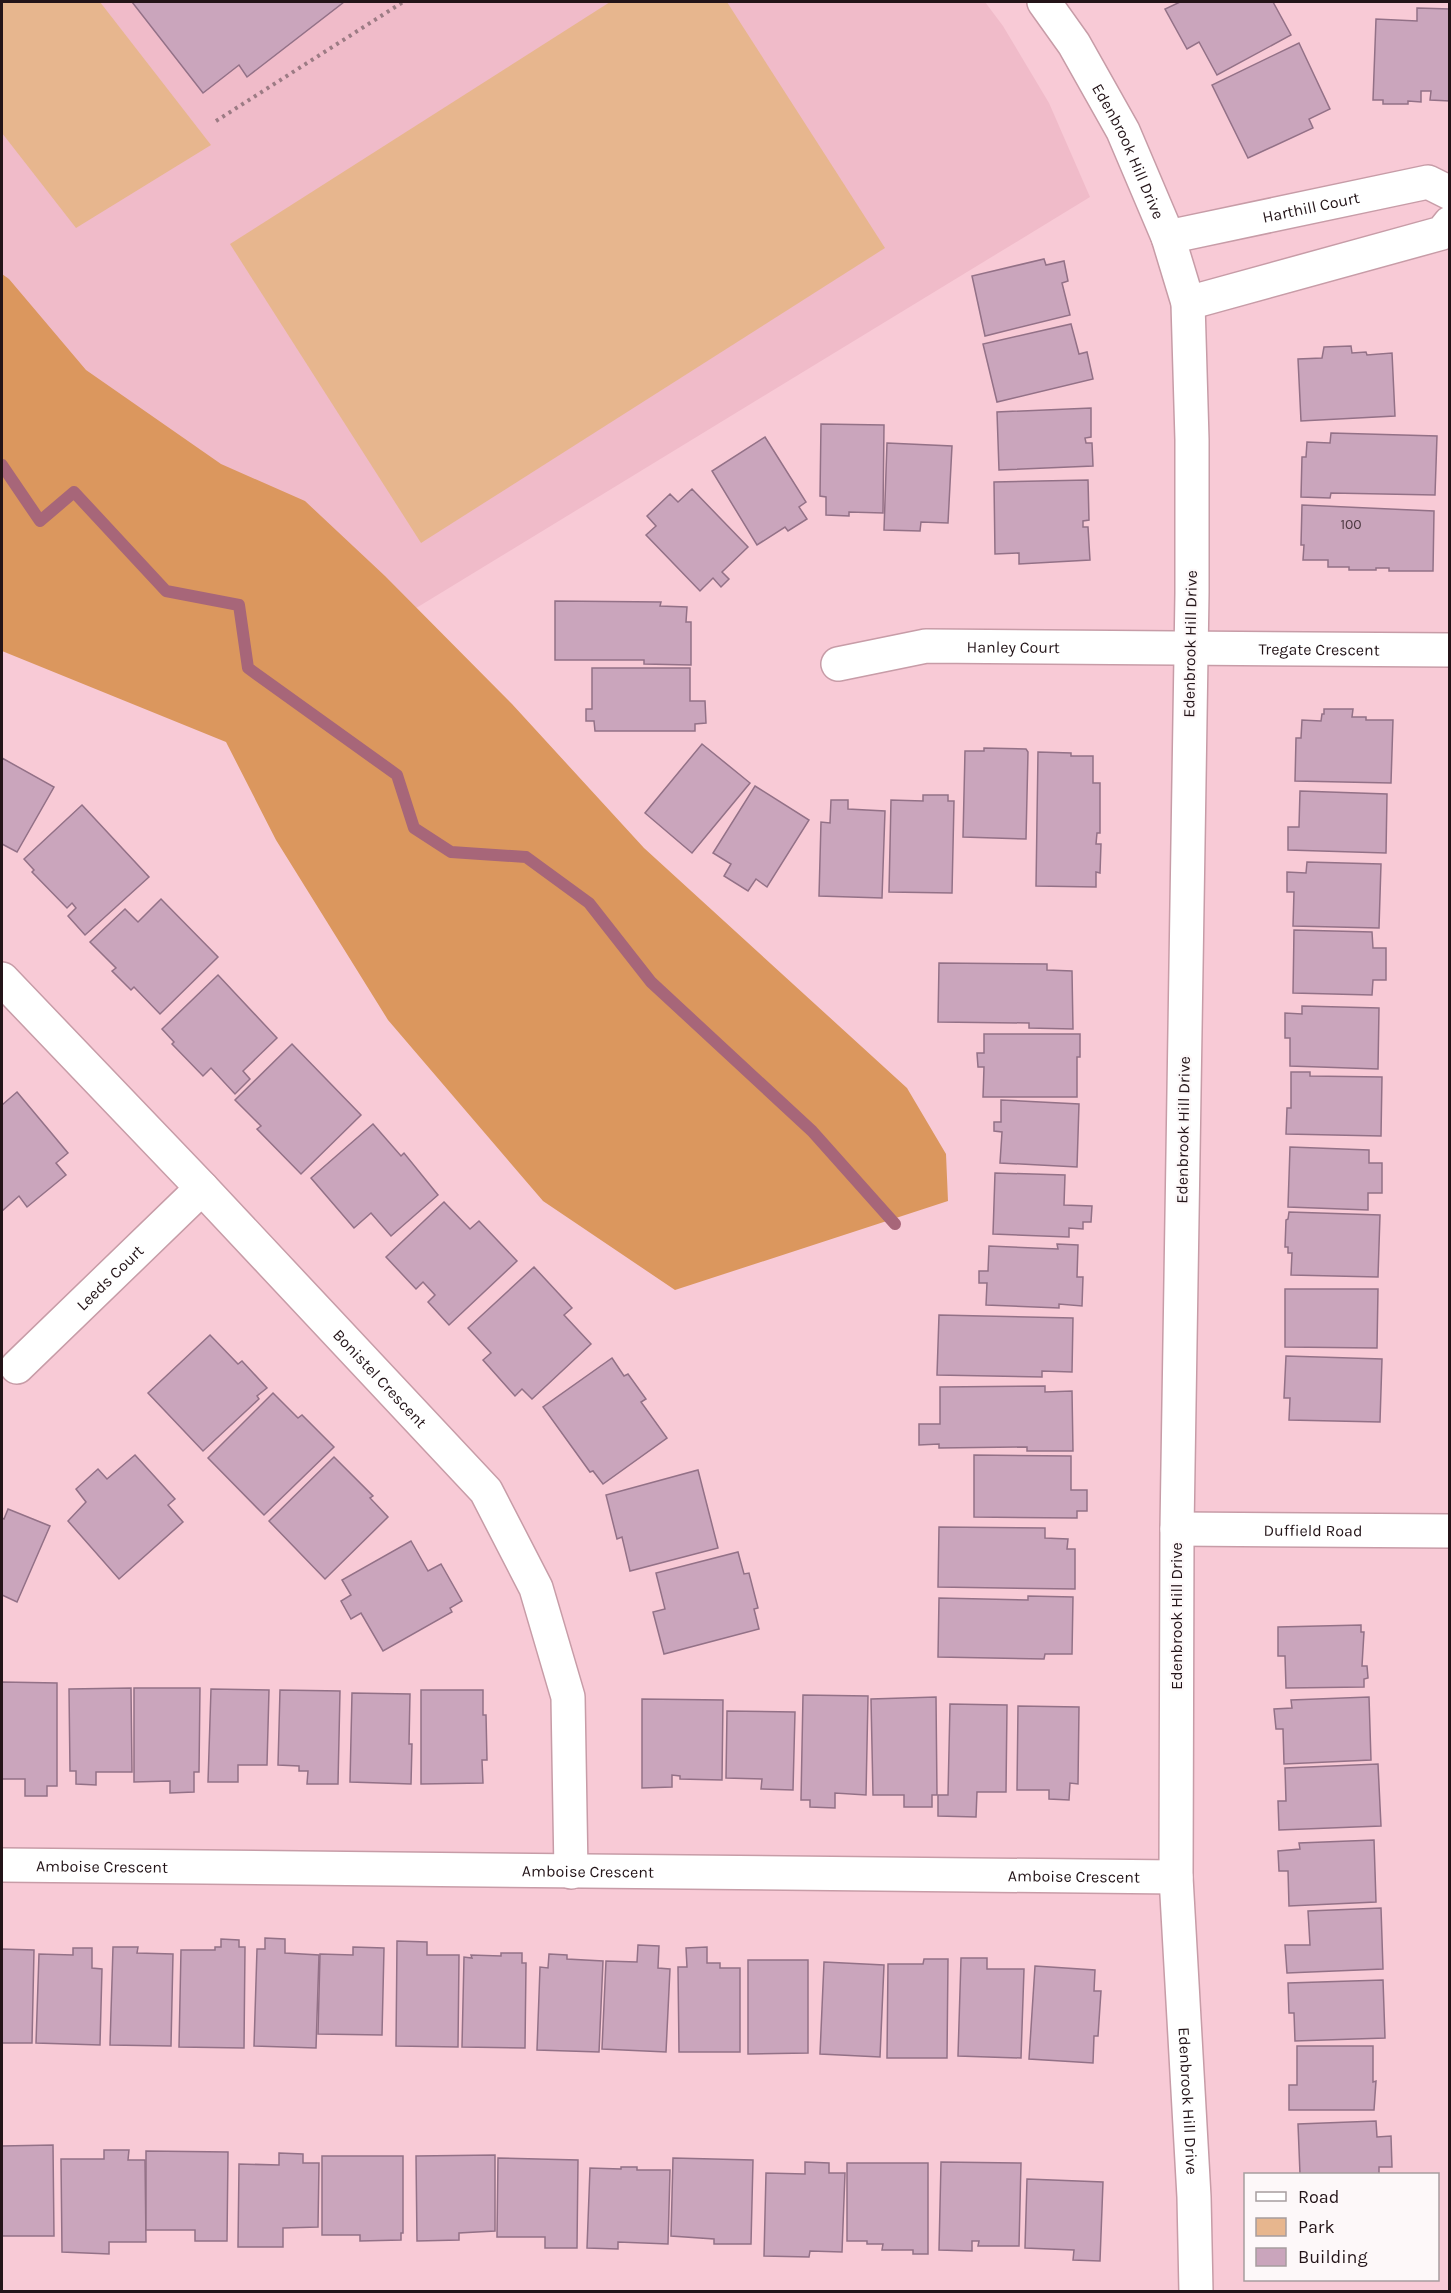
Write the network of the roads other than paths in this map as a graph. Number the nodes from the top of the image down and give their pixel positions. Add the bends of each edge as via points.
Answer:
1 (1044, 2) edge
2 (1449, 193) edge
3 (1449, 223) edge
4 (1168, 237) junction
5 (1188, 303) junction
6 (1190, 649) junction
7 (1449, 650) edge
8 (838, 664) dead end
9 (2, 979) edge
10 (202, 1188) junction
11 (17, 1367) dead end
12 (1177, 1530) junction
13 (1449, 1531) edge
14 (2, 1865) edge
15 (572, 1872) junction
16 (1176, 1877) junction
17 (1196, 2292) edge

1 - 4 street, Edenbrook Hill Drive via 1074,44 1123,131
2 - 4 street, Harthill Court via 1428,182
3 - 5 street via 1442,233
4 - 5 street, Edenbrook Hill Drive
5 - 6 street, Edenbrook Hill Drive via 1192,440
6 - 7 street, Tregate Crescent
6 - 8 street, Hanley Court via 926,646
6 - 12 street, Edenbrook Hill Drive
9 - 10 street, Bonistel Crescent
10 - 11 street, Leeds Court
10 - 15 street, Bonistel Crescent via 486,1491 536,1588 568,1697
12 - 13 street, Duffield Road
12 - 16 street, Edenbrook Hill Drive
14 - 15 street, Amboise Crescent
15 - 16 street, Amboise Crescent
16 - 17 street, Edenbrook Hill Drive

